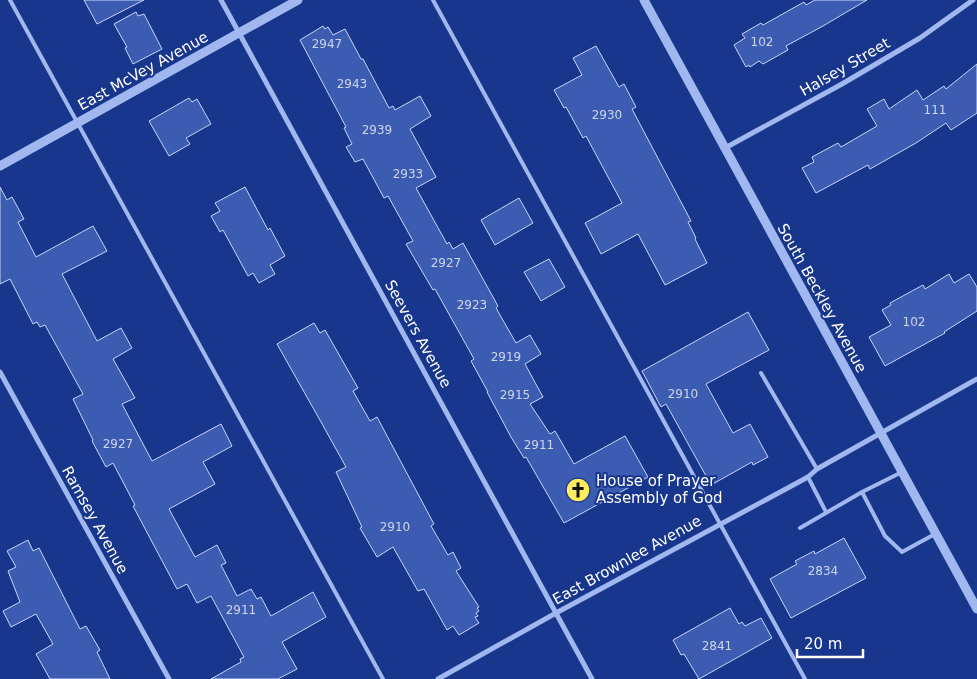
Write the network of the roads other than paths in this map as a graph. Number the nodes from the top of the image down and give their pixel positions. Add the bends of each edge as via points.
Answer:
1 (10, 0) edge
2 (221, 0) edge
3 (298, 0) edge
4 (433, 0) edge
5 (644, 0) edge
6 (973, 0) edge
7 (240, 33) junction
8 (78, 124) junction
9 (725, 148) junction
10 (0, 166) edge
11 (0, 372) edge
12 (761, 373) dead end
13 (977, 379) edge
14 (881, 433) junction
15 (817, 469) junction
16 (902, 472) junction
17 (808, 477) junction
18 (862, 492) junction
19 (826, 512) junction
20 (720, 524) junction
21 (800, 528) dead end
22 (935, 534) junction
23 (977, 609) edge
24 (556, 613) junction
25 (168, 679) edge
26 (383, 679) edge
27 (438, 679) edge
28 (592, 679) edge
29 (805, 679) edge

1 - 8 lane
2 - 7 street, Seevers Avenue
3 - 7 street, East McVey Avenue
4 - 20 lane
5 - 9 street, South Beckley Avenue
6 - 9 street, Halsey Street via 920,38 858,75
7 - 8 street, East McVey Avenue
7 - 24 street, Seevers Avenue
8 - 10 street, East McVey Avenue
8 - 26 lane
9 - 14 street, South Beckley Avenue
11 - 25 street, Ramsey Avenue
12 - 15 lane
13 - 14 street, East Brownlee Avenue
14 - 15 street, East Brownlee Avenue
14 - 16 street, South Beckley Avenue
15 - 17 street, East Brownlee Avenue
16 - 18 lane
16 - 22 street, South Beckley Avenue
17 - 19 lane
17 - 20 street, East Brownlee Avenue
18 - 19 lane
18 - 22 lane via 885,536 902,552
19 - 21 lane
20 - 24 street, East Brownlee Avenue
20 - 29 lane
22 - 23 street, South Beckley Avenue
24 - 27 street, East Brownlee Avenue
24 - 28 street, Seevers Avenue

